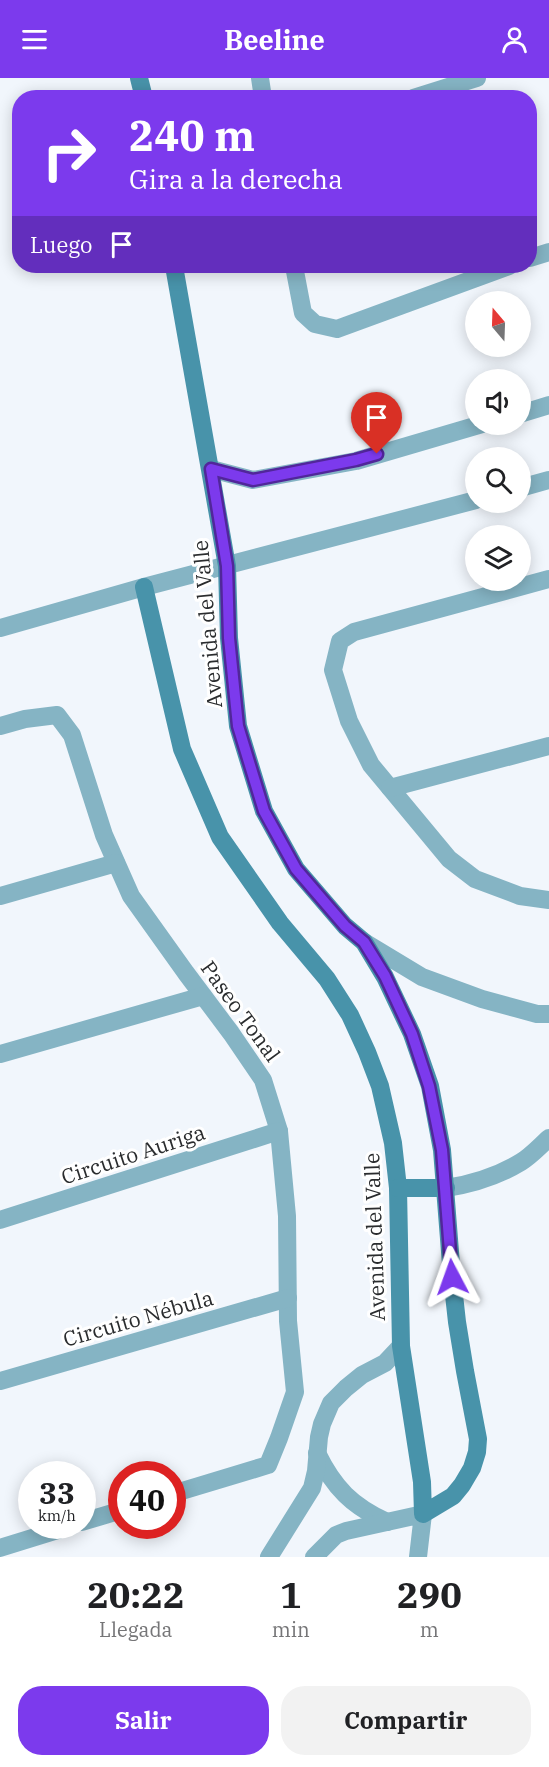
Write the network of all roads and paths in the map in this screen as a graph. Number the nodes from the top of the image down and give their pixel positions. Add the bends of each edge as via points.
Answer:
1 (477, 78) edge
2 (439, 90) edge
3 (175, 273) edge
4 (295, 273) edge
5 (489, 273) edge
6 (549, 405) edge
7 (531, 411) edge
8 (465, 429) edge
9 (211, 469) junction
10 (549, 480) edge
11 (531, 485) edge
12 (465, 503) edge
13 (227, 566) junction
14 (549, 579) edge
15 (144, 586) junction
16 (0, 628) edge
17 (0, 726) edge
18 (549, 746) edge
19 (390, 788) junction
20 (116, 863) junction
21 (0, 896) edge
22 (549, 900) edge
23 (364, 942) junction
24 (203, 996) junction
25 (543, 1014) edge
26 (549, 1029) edge
27 (0, 1054) edge
28 (279, 1131) junction
29 (549, 1138) edge
30 (398, 1188) junction
31 (446, 1188) junction
32 (0, 1220) edge
33 (288, 1298) junction
34 (401, 1346) junction
35 (0, 1381) edge
36 (317, 1453) junction
37 (186, 1490) edge
38 (423, 1514) junction
39 (387, 1522) junction
40 (29, 1539) edge
41 (0, 1548) edge
42 (269, 1557) edge
43 (314, 1557) edge
44 (418, 1557) edge

1 - 2 street
3 - 9 street, Avenida del Valle
4 - 5 street via 303,313 315,324 337,329
6 - 7 street
8 - 9 street via 356,460 253,480
9 - 13 street, Avenida del Valle
10 - 11 street
12 - 13 street
13 - 15 street
13 - 23 street, Avenida del Valle via 238,726 264,811 296,869
14 - 19 street via 354,632 340,641 333,670 349,721 371,765
15 - 16 street
15 - 30 street, Avenida del Valle via 182,749 220,837 350,1015 380,1086
17 - 20 street, Paseo Tonal via 57,715 72,735
18 - 19 street
19 - 22 street via 449,859 476,879 520,896
20 - 21 street
20 - 24 street, Paseo Tonal via 131,896
23 - 25 street via 422,977 482,999
23 - 31 street, Avenida del Valle via 385,976 419,1055 432,1097
24 - 27 street
24 - 28 street, Paseo Tonal via 264,1080
25 - 26 street
28 - 32 street, Circuito Auriga
28 - 33 street, Paseo Tonal via 287,1216
29 - 31 street via 522,1161 499,1173
30 - 31 street
30 - 34 street, Avenida del Valle
31 - 38 street, Avenida del Valle via 452,1277 478,1439 472,1468 462,1485 453,1496
33 - 35 street, Circuito Nébula
33 - 37 street, Paseo Tonal via 295,1392 268,1465
34 - 36 street via 385,1363 362,1375 331,1403 322,1424
34 - 38 street, Avenida del Valle via 422,1482
36 - 39 street via 326,1472 352,1502
36 - 42 street via 312,1488
38 - 39 street
38 - 44 street, Avenida del Valle
39 - 43 street via 346,1530
40 - 41 street

